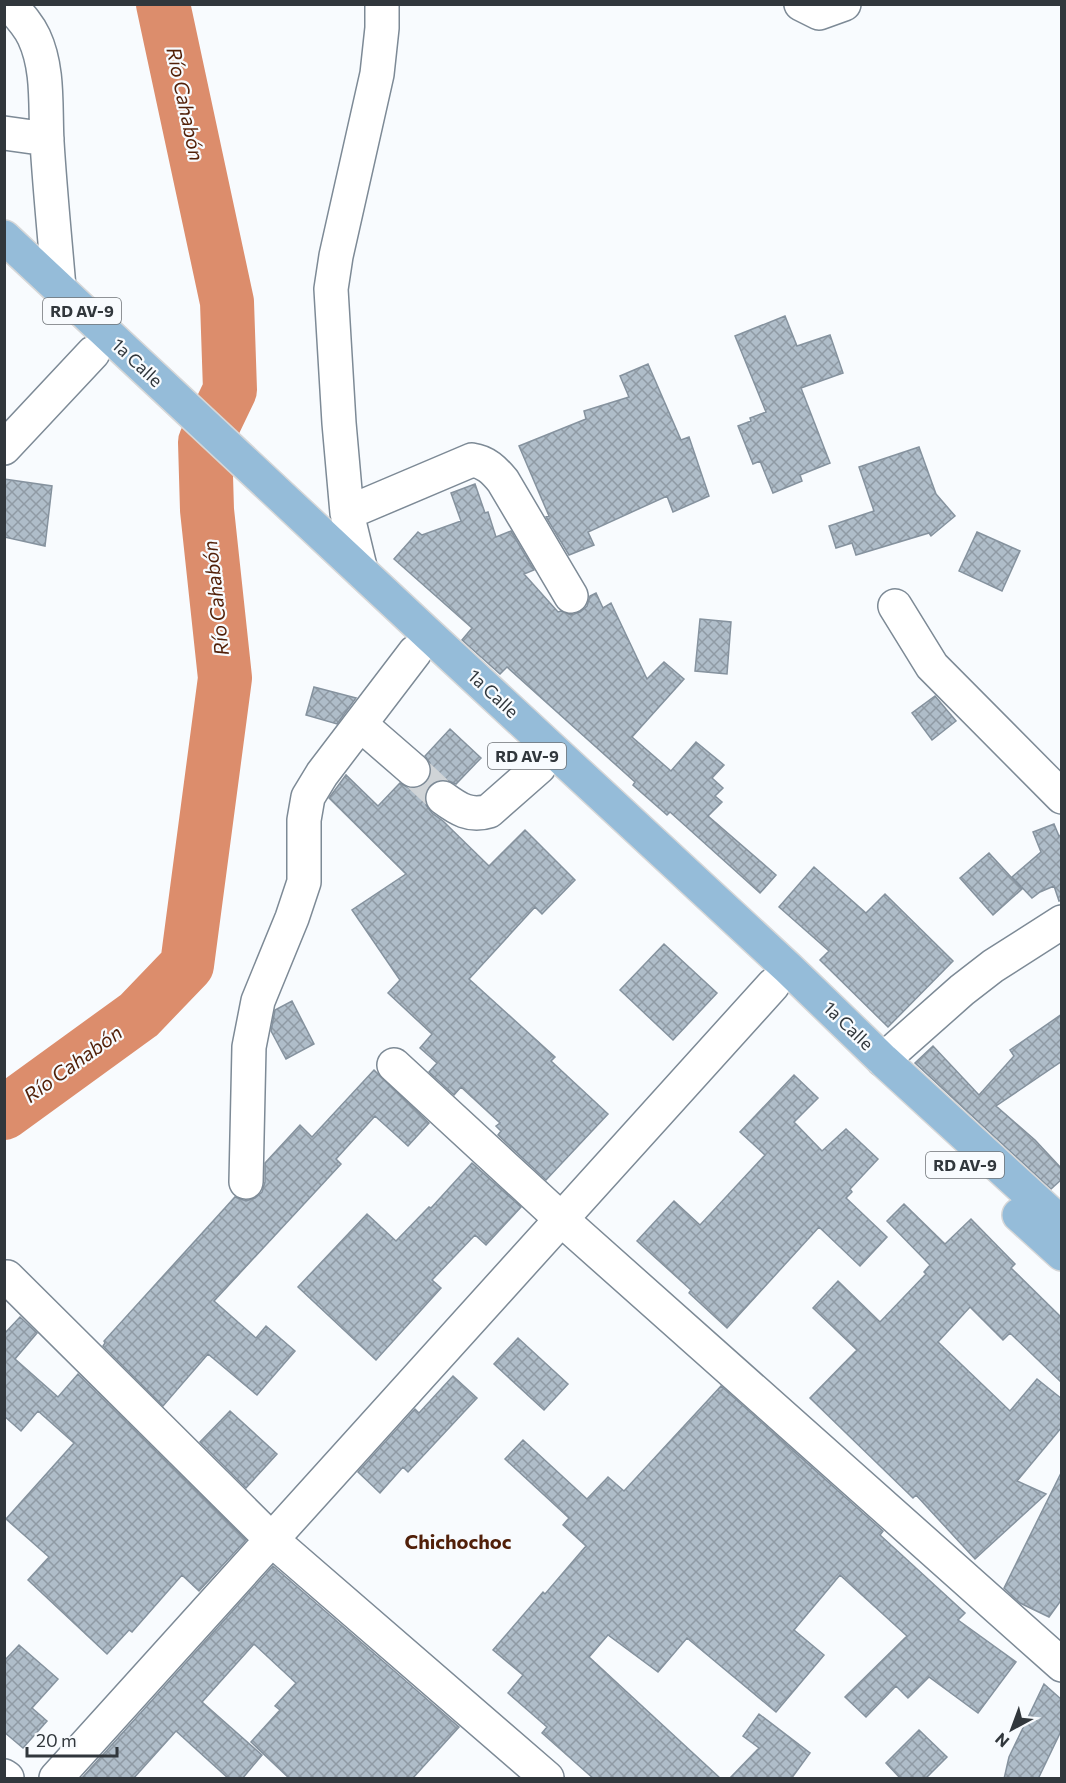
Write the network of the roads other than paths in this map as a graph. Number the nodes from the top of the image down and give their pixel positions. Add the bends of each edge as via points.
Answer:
1 (382, 4) edge
2 (801, 4) edge
3 (844, 4) edge
4 (19, 10) edge
5 (4, 133) edge
6 (47, 139) junction
7 (4, 237) edge
8 (4, 268) edge
9 (59, 288) junction
10 (93, 353) junction
11 (152, 392) junction
12 (4, 448) edge
13 (347, 513) junction
14 (289, 519) junction
15 (361, 571) junction
16 (571, 596) dead end
17 (895, 606) dead end
18 (414, 652) junction
19 (360, 724) junction
20 (538, 767) junction
21 (413, 770) tunnel mouth
22 (1062, 797) edge
23 (443, 798) tunnel mouth
24 (1062, 922) edge
25 (773, 985) junction
26 (883, 1060) junction
27 (394, 1065) dead end
28 (246, 1182) dead end
29 (561, 1219) junction
30 (1062, 1224) edge
31 (1062, 1254) edge
32 (7, 1277) dead end
33 (272, 1540) junction
34 (1062, 1665) edge
35 (56, 1779) edge
36 (547, 1779) edge

1 - 13 street via 377,74 331,289
2 - 3 street via 819,13
4 - 6 street via 35,39 42,67
5 - 6 street
6 - 9 street
7 - 9 main road, 1a Calle / RD AV-9
8 - 10 main road, 1a Calle / RD AV-9
9 - 11 main road, 1a Calle / RD AV-9
10 - 11 main road, 1a Calle / RD AV-9
10 - 12 street
11 - 14 main road, 1a Calle / RD AV-9
13 - 15 street
13 - 16 street via 472,460 480,461 503,481
14 - 15 main road, 1a Calle / RD AV-9
14 - 18 main road, 1a Calle / RD AV-9
15 - 26 main road, 1a Calle / RD AV-9
17 - 22 street via 932,666
18 - 19 street
18 - 20 main road, 1a Calle / RD AV-9
19 - 21 street
19 - 28 street via 308,797 304,882 258,1001 249,1047
20 - 23 street via 489,811 464,812
20 - 25 main road, 1a Calle / RD AV-9
24 - 26 street via 978,978
25 - 29 street
25 - 31 main road, 1a Calle / RD AV-9
26 - 30 main road, 1a Calle / RD AV-9
27 - 29 street
29 - 33 street
29 - 34 street
32 - 33 street
33 - 35 street
33 - 36 street

